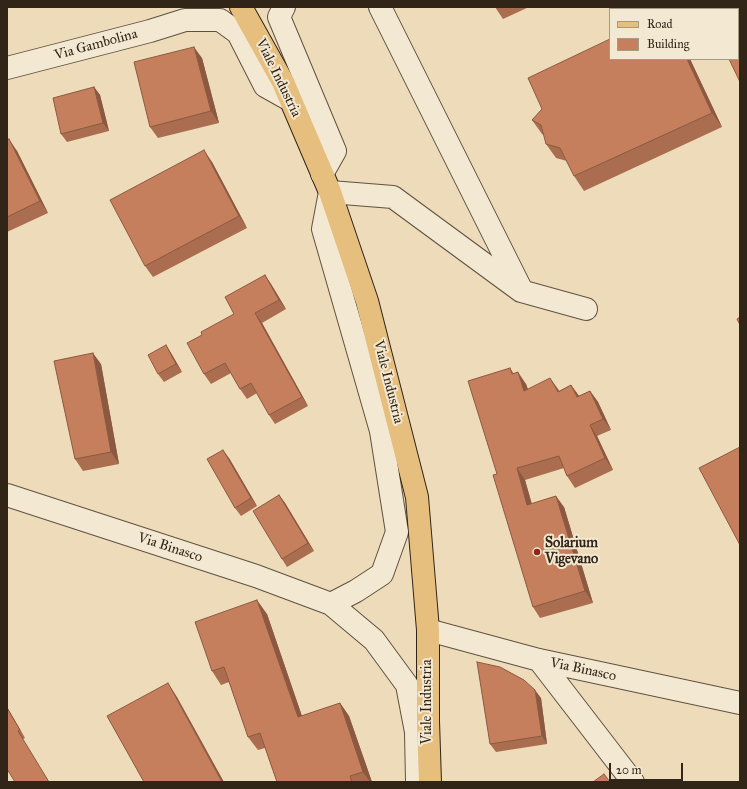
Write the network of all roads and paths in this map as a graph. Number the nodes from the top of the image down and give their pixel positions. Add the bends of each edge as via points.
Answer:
1 (241, 7) edge
2 (284, 7) edge
3 (380, 7) edge
4 (189, 13) edge
5 (7, 68) edge
6 (290, 100) junction
7 (326, 183) junction
8 (521, 291) junction
9 (586, 309) dead end
10 (7, 495) edge
11 (331, 604) junction
12 (428, 630) junction
13 (539, 660) junction
14 (740, 703) edge
15 (417, 782) edge
16 (430, 782) edge
17 (633, 782) edge

1 - 6 main road, Viale Industria via 283,82
2 - 7 street via 279,16 335,151
3 - 8 street
4 - 5 street, Via Gambolina via 150,31
4 - 6 street, Via Gambolina via 220,20 238,33 265,86
6 - 7 main road, Viale Industria
7 - 8 street via 393,197
7 - 11 street via 323,229 381,431 397,532 382,574
7 - 12 main road, Viale Industria via 367,302 417,497
8 - 9 street
10 - 11 street, Via Binasco via 256,576
11 - 15 street, Via Binasco via 374,640 408,685 416,732
12 - 13 street, Via Binasco
12 - 16 main road, Viale Industria
13 - 14 street, Via Binasco
13 - 17 street

